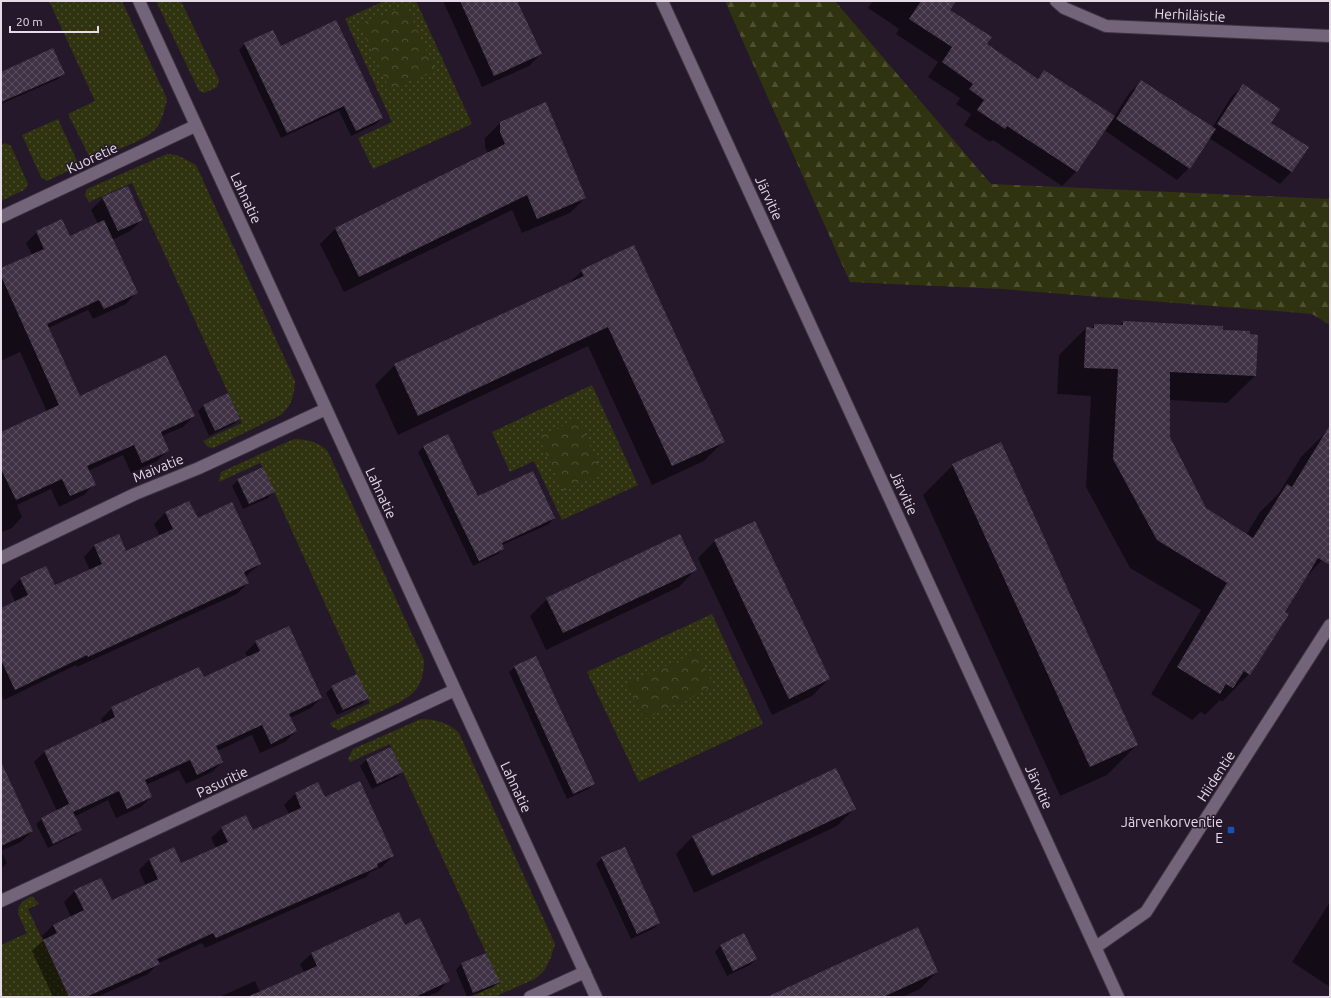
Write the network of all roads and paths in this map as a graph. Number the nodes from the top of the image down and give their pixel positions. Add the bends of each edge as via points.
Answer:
1 (139, 1) edge
2 (662, 1) edge
3 (1056, 1) edge
4 (1330, 36) edge
5 (195, 126) junction
6 (1, 217) edge
7 (326, 409) junction
8 (1, 558) edge
9 (1330, 625) edge
10 (455, 690) junction
11 (1, 902) edge
12 (1096, 947) junction
13 (585, 972) junction
14 (530, 997) edge
15 (596, 997) edge
16 (1118, 997) edge

1 - 5 street, Lahnatie
2 - 12 street, Järvitie
3 - 4 street, Herhiläistie via 1064,8 1106,26
5 - 6 street, Kuoretie
5 - 7 street, Lahnatie
7 - 8 street, Maivatie via 199,468 135,494
7 - 10 street, Lahnatie
9 - 12 street, Hiidentie via 1146,912
10 - 11 street, Pasuritie
10 - 13 street, Lahnatie
12 - 16 street, Järvitie
13 - 14 street
13 - 15 street, Lahnatie

